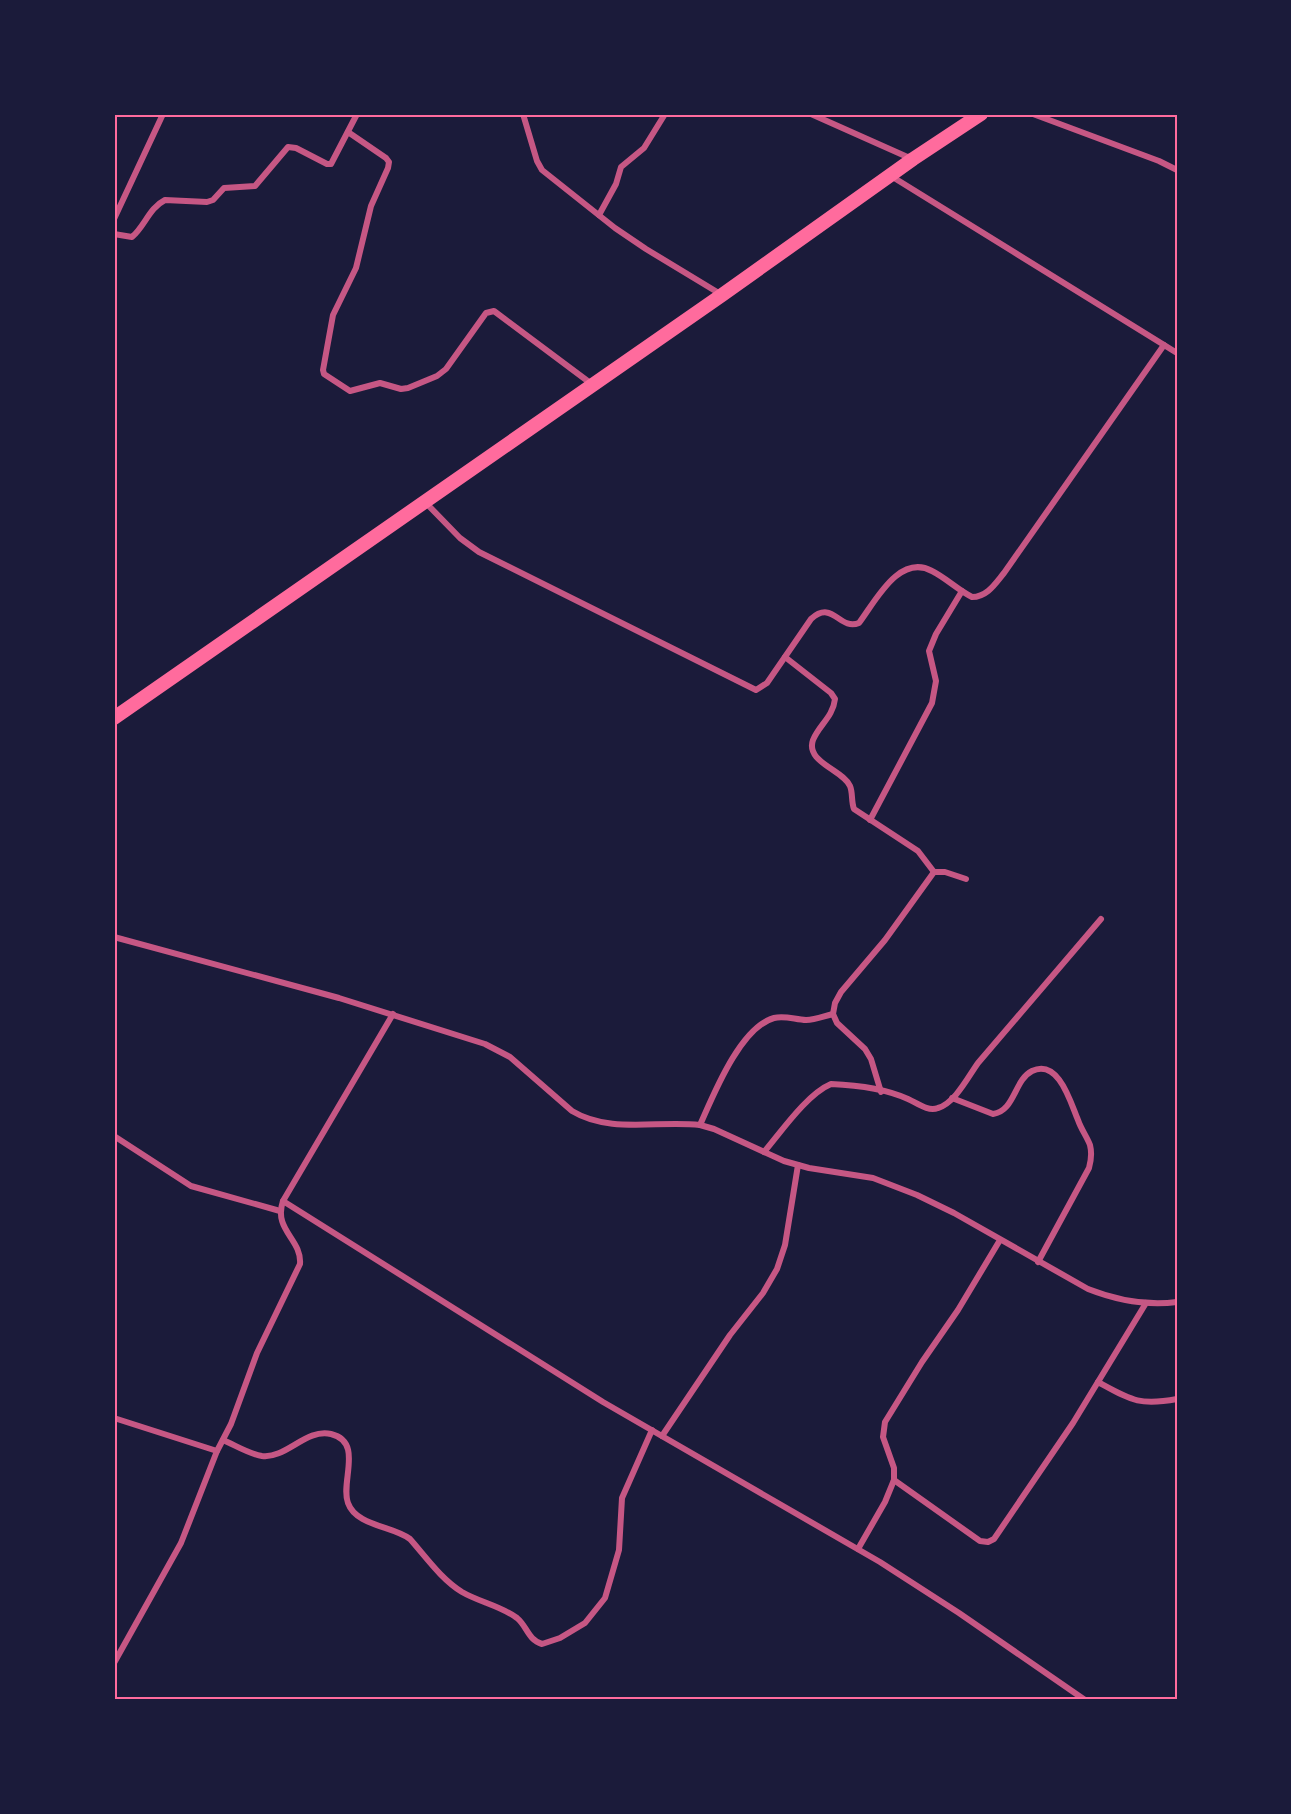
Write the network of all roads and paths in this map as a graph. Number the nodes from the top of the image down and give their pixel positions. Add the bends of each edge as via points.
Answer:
1 (163, 114) edge
2 (357, 114) edge
3 (523, 114) edge
4 (664, 114) edge
5 (811, 114) edge
6 (981, 114) edge
7 (1033, 114) edge
8 (348, 132) junction
9 (913, 159) junction
10 (1177, 170) edge
11 (890, 176) junction
12 (599, 215) junction
13 (114, 219) edge
14 (114, 234) edge
15 (722, 295) junction
16 (1164, 345) junction
17 (1177, 353) edge
18 (593, 385) junction
19 (424, 502) junction
20 (962, 591) junction
21 (785, 657) junction
22 (114, 718) edge
23 (870, 820) junction
24 (934, 872) junction
25 (966, 879) dead end
26 (1101, 919) dead end
27 (114, 937) edge
28 (393, 1014) junction
29 (833, 1014) junction
30 (881, 1092) junction
31 (952, 1098) junction
32 (700, 1125) junction
33 (114, 1136) edge
34 (764, 1152) junction
35 (798, 1165) junction
36 (283, 1201) junction
37 (280, 1211) junction
38 (1000, 1240) junction
39 (1038, 1262) junction
40 (1177, 1302) edge
41 (1146, 1303) junction
42 (1098, 1382) junction
43 (1177, 1399) edge
44 (114, 1418) edge
45 (652, 1430) junction
46 (662, 1436) junction
47 (223, 1440) junction
48 (217, 1451) junction
49 (894, 1480) junction
50 (858, 1549) junction
51 (114, 1663) edge
52 (1085, 1700) edge

1 - 13 street
2 - 8 street
3 - 12 street via 539,166
4 - 12 street via 644,147 621,167
5 - 9 street
6 - 9 main road
7 - 10 street
8 - 14 street via 331,164 288,147 255,186 224,188 207,202 165,200 154,207 132,237
8 - 18 street via 389,162 371,206 356,268 333,315 324,374 350,391 380,383 408,388 441,373 490,310
9 - 11 main road
11 - 15 main road
11 - 16 street
12 - 15 street
15 - 18 main road
16 - 17 street
16 - 20 street via 1004,573 978,597
18 - 19 main road
19 - 21 street via 479,552 752,689 767,683
19 - 22 main road
20 - 21 street via 922,566 908,568 882,590 859,623 847,623 829,612 816,614
20 - 23 street via 929,651 936,681 932,703
21 - 23 street via 835,699 832,712 813,738 812,750 847,781 854,809
23 - 24 street via 918,851
24 - 25 street
24 - 29 street via 841,992
26 - 31 street
27 - 28 street
28 - 32 street via 485,1044 510,1057 582,1118 613,1124
28 - 36 street
29 - 30 street via 837,1023 865,1049
29 - 32 street via 804,1020 780,1017 762,1023 721,1077
30 - 31 street via 937,1109
30 - 34 street via 831,1084 823,1087
31 - 39 street via 999,1114 1027,1075 1041,1069 1051,1072 1066,1089 1090,1146 1091,1159
32 - 34 street
33 - 37 street via 191,1186
34 - 35 street
35 - 38 street via 873,1178 940,1206
35 - 46 street via 785,1245 777,1269
36 - 37 street
36 - 45 street
37 - 47 street via 286,1232 299,1251 300,1264 260,1345
38 - 39 street
38 - 49 street via 885,1422 883,1437
39 - 41 street via 1105,1296
40 - 41 street
41 - 42 street
42 - 43 street via 1140,1402
42 - 49 street via 994,1539 988,1542 980,1541
44 - 48 street
45 - 46 street
45 - 47 street via 622,1498 619,1550 605,1598 585,1623 542,1644 531,1638 517,1618 451,1585 403,1534 375,1525 350,1509 345,1490 350,1453 339,1437 321,1434 262,1456
46 - 50 street
47 - 48 street
48 - 51 street via 181,1543
49 - 50 street
50 - 52 street

